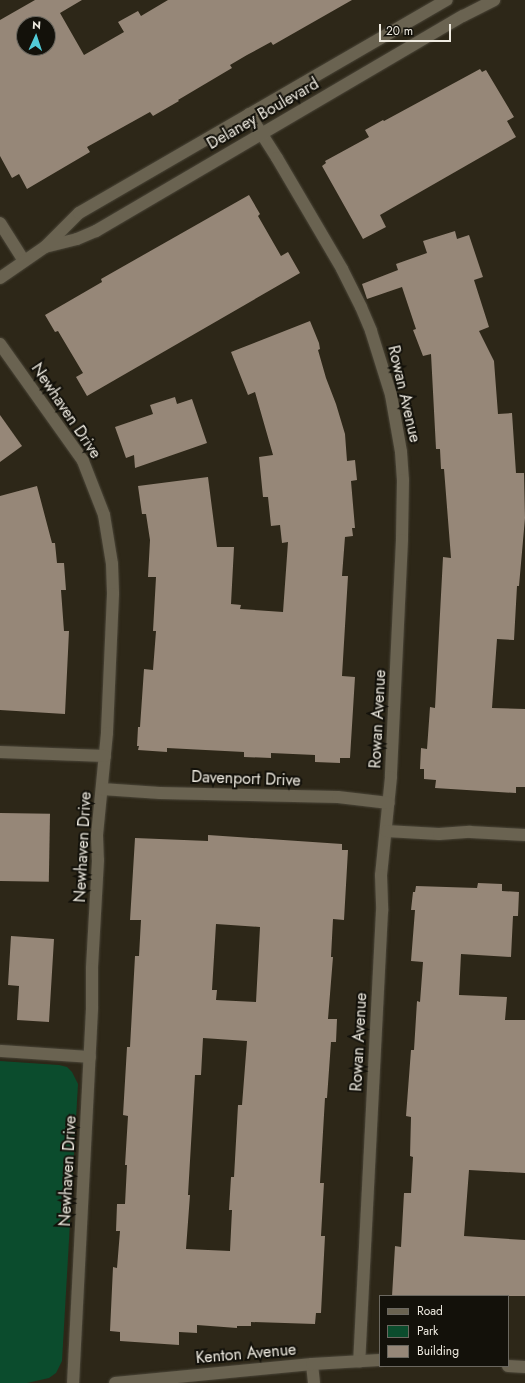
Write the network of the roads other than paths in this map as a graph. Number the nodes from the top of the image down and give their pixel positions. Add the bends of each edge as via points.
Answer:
1 (447, 0) edge
2 (494, 0) edge
3 (249, 114) junction
4 (262, 134) junction
5 (0, 223) edge
6 (45, 247) junction
7 (24, 261) junction
8 (0, 278) edge
9 (0, 344) edge
10 (0, 752) edge
11 (105, 756) junction
12 (102, 789) junction
13 (389, 803) junction
14 (386, 831) junction
15 (525, 835) edge
16 (0, 1051) edge
17 (90, 1057) junction
18 (379, 1360) edge
19 (359, 1361) junction
20 (312, 1364) junction
21 (509, 1366) edge
22 (525, 1366) edge
23 (73, 1383) edge
24 (115, 1383) edge
25 (314, 1383) edge

1 - 3 street, Delaney Boulevard
2 - 4 street, Delaney Boulevard
3 - 4 street, Rowan Avenue
3 - 6 street, Delaney Boulevard via 79,213
4 - 6 street, Delaney Boulevard via 89,234
4 - 13 street, Rowan Avenue via 358,301 382,362 397,424 403,508
5 - 7 street
6 - 7 street, Delaney Boulevard
7 - 8 street, Delaney Boulevard
9 - 11 street, Newhaven Drive via 83,461 104,514 110,542 113,594
10 - 11 street
11 - 12 street, Newhaven Drive
12 - 13 street, Davenport Drive via 160,793 338,797
12 - 17 street, Newhaven Drive via 97,835
13 - 14 street, Rowan Avenue
14 - 15 street
14 - 19 street, Rowan Avenue via 381,875 382,912
16 - 17 street
17 - 23 street, Newhaven Drive
18 - 19 street, Kenton Avenue
19 - 20 street, Kenton Avenue
20 - 24 street, Kenton Avenue
20 - 25 street
21 - 22 street

